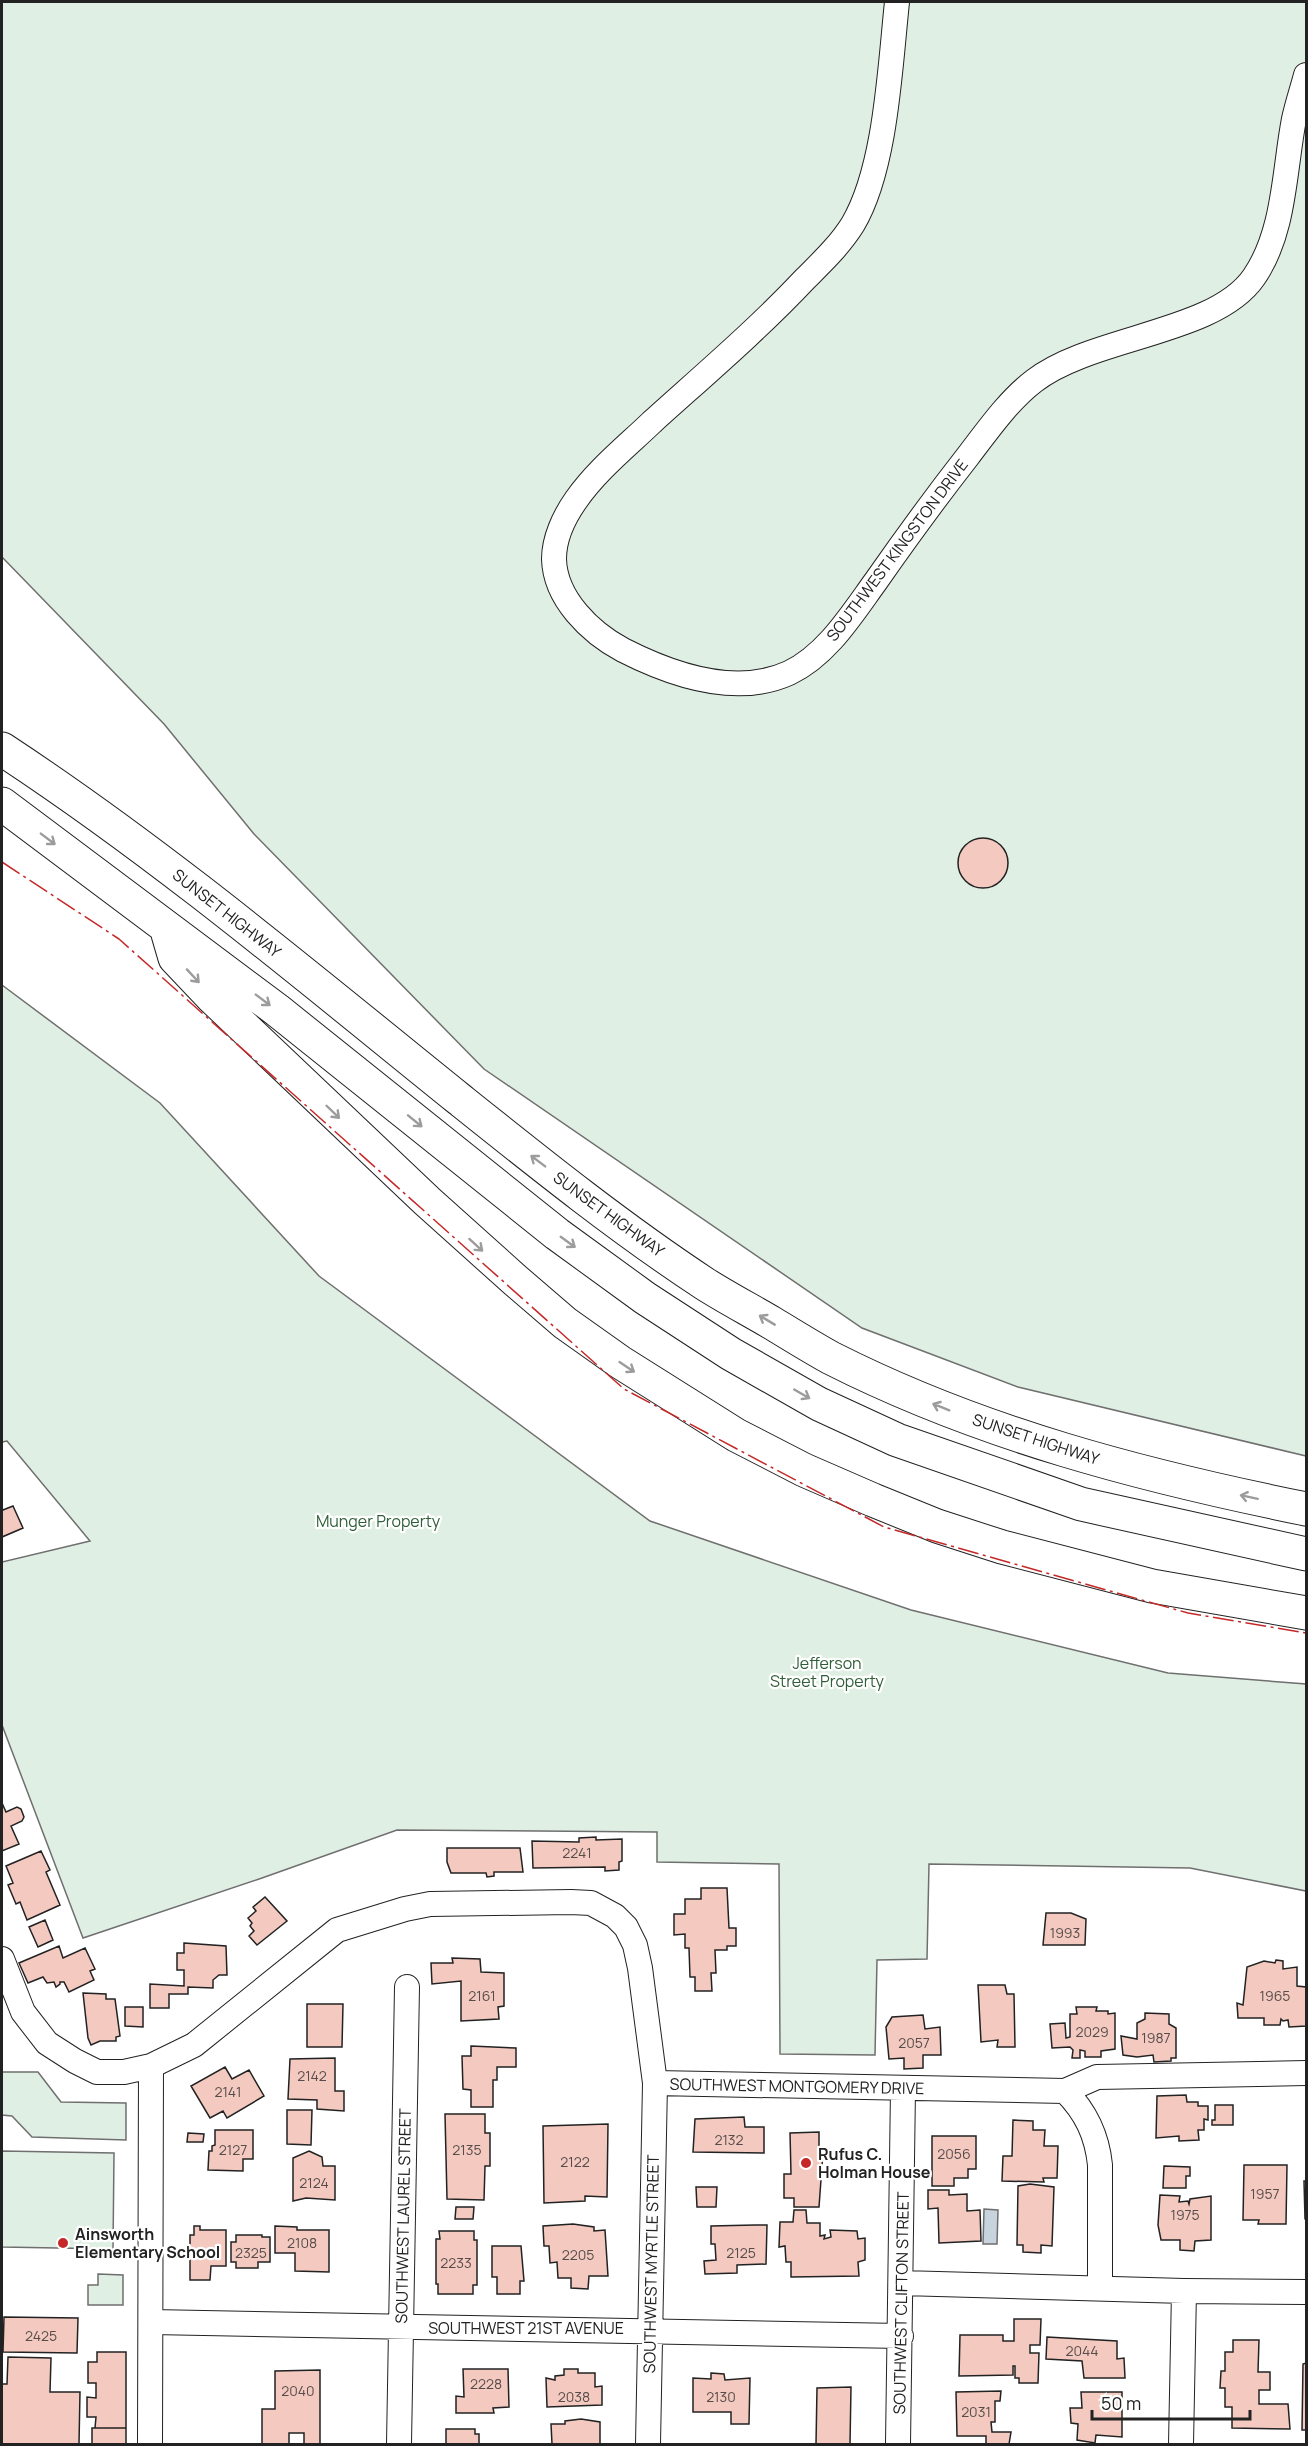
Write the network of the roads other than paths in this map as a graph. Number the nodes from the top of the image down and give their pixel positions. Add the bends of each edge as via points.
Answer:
1 (897, 2) edge
2 (1306, 75) edge
3 (2, 748) edge
4 (2, 804) edge
5 (166, 926) junction
6 (1306, 1509) edge
7 (1306, 1554) edge
8 (1306, 1613) edge
9 (2, 1959) edge
10 (407, 1987) dead end
11 (151, 2066) junction
12 (1306, 2073) edge
13 (655, 2083) junction
14 (903, 2089) junction
15 (1065, 2091) junction
16 (902, 2283) junction
17 (1100, 2288) junction
18 (1184, 2291) junction
19 (1306, 2292) edge
20 (152, 2322) junction
21 (401, 2328) junction
22 (649, 2329) junction
23 (900, 2336) junction
24 (150, 2445) edge
25 (399, 2445) edge
26 (648, 2445) edge
27 (898, 2445) edge
28 (1181, 2445) edge

1 - 2 street, SOUTHWEST KINGSTON DRIVE via 879,141 866,196 846,235 788,298 605,466 575,502 557,539 556,570 575,610 601,636 654,666 727,683 769,679 804,664 849,619 926,510 1001,414 1031,383 1077,357 1199,316 1244,290 1276,232 1295,114
6 -> 3 highway, SUNSET HIGHWAY via 1086,1457 947,1410 828,1356 706,1284 611,1217 158,858
4 -> 5 highway
5 -> 7 highway via 557,1234 732,1354 819,1404 897,1440 1081,1504
5 -> 8 highway via 175,958 211,996 515,1280 620,1362 736,1435 873,1500 1002,1547 1152,1586
9 - 11 street, SOUTHWEST MONTGOMERY DRIVE via 23,2012 48,2043 97,2072
10 - 21 street, SOUTHWEST LAUREL STREET
11 - 13 street, SOUTHWEST MONTGOMERY DRIVE via 194,2045 337,1930 430,1904 571,1902 591,1904 615,1916 635,1945
11 - 20 street
12 - 15 street via 1097,2077
13 - 14 street, SOUTHWEST MONTGOMERY DRIVE
13 - 22 street, SOUTHWEST MYRTLE STREET
14 - 15 street, SOUTHWEST MONTGOMERY DRIVE
14 - 16 street, SOUTHWEST CLIFTON STREET
15 - 17 street via 1087,2117 1098,2146
16 - 17 street
16 - 23 street, SOUTHWEST CLIFTON STREET
17 - 18 street
18 - 19 street
18 - 28 street
20 - 21 street, SOUTHWEST 21ST AVENUE
20 - 24 street
21 - 22 street, SOUTHWEST 21ST AVENUE
21 - 25 street, SOUTHWEST LAUREL STREET
22 - 23 street, SOUTHWEST 21ST AVENUE
22 - 26 street, SOUTHWEST MYRTLE STREET
23 - 27 street, SOUTHWEST CLIFTON STREET

